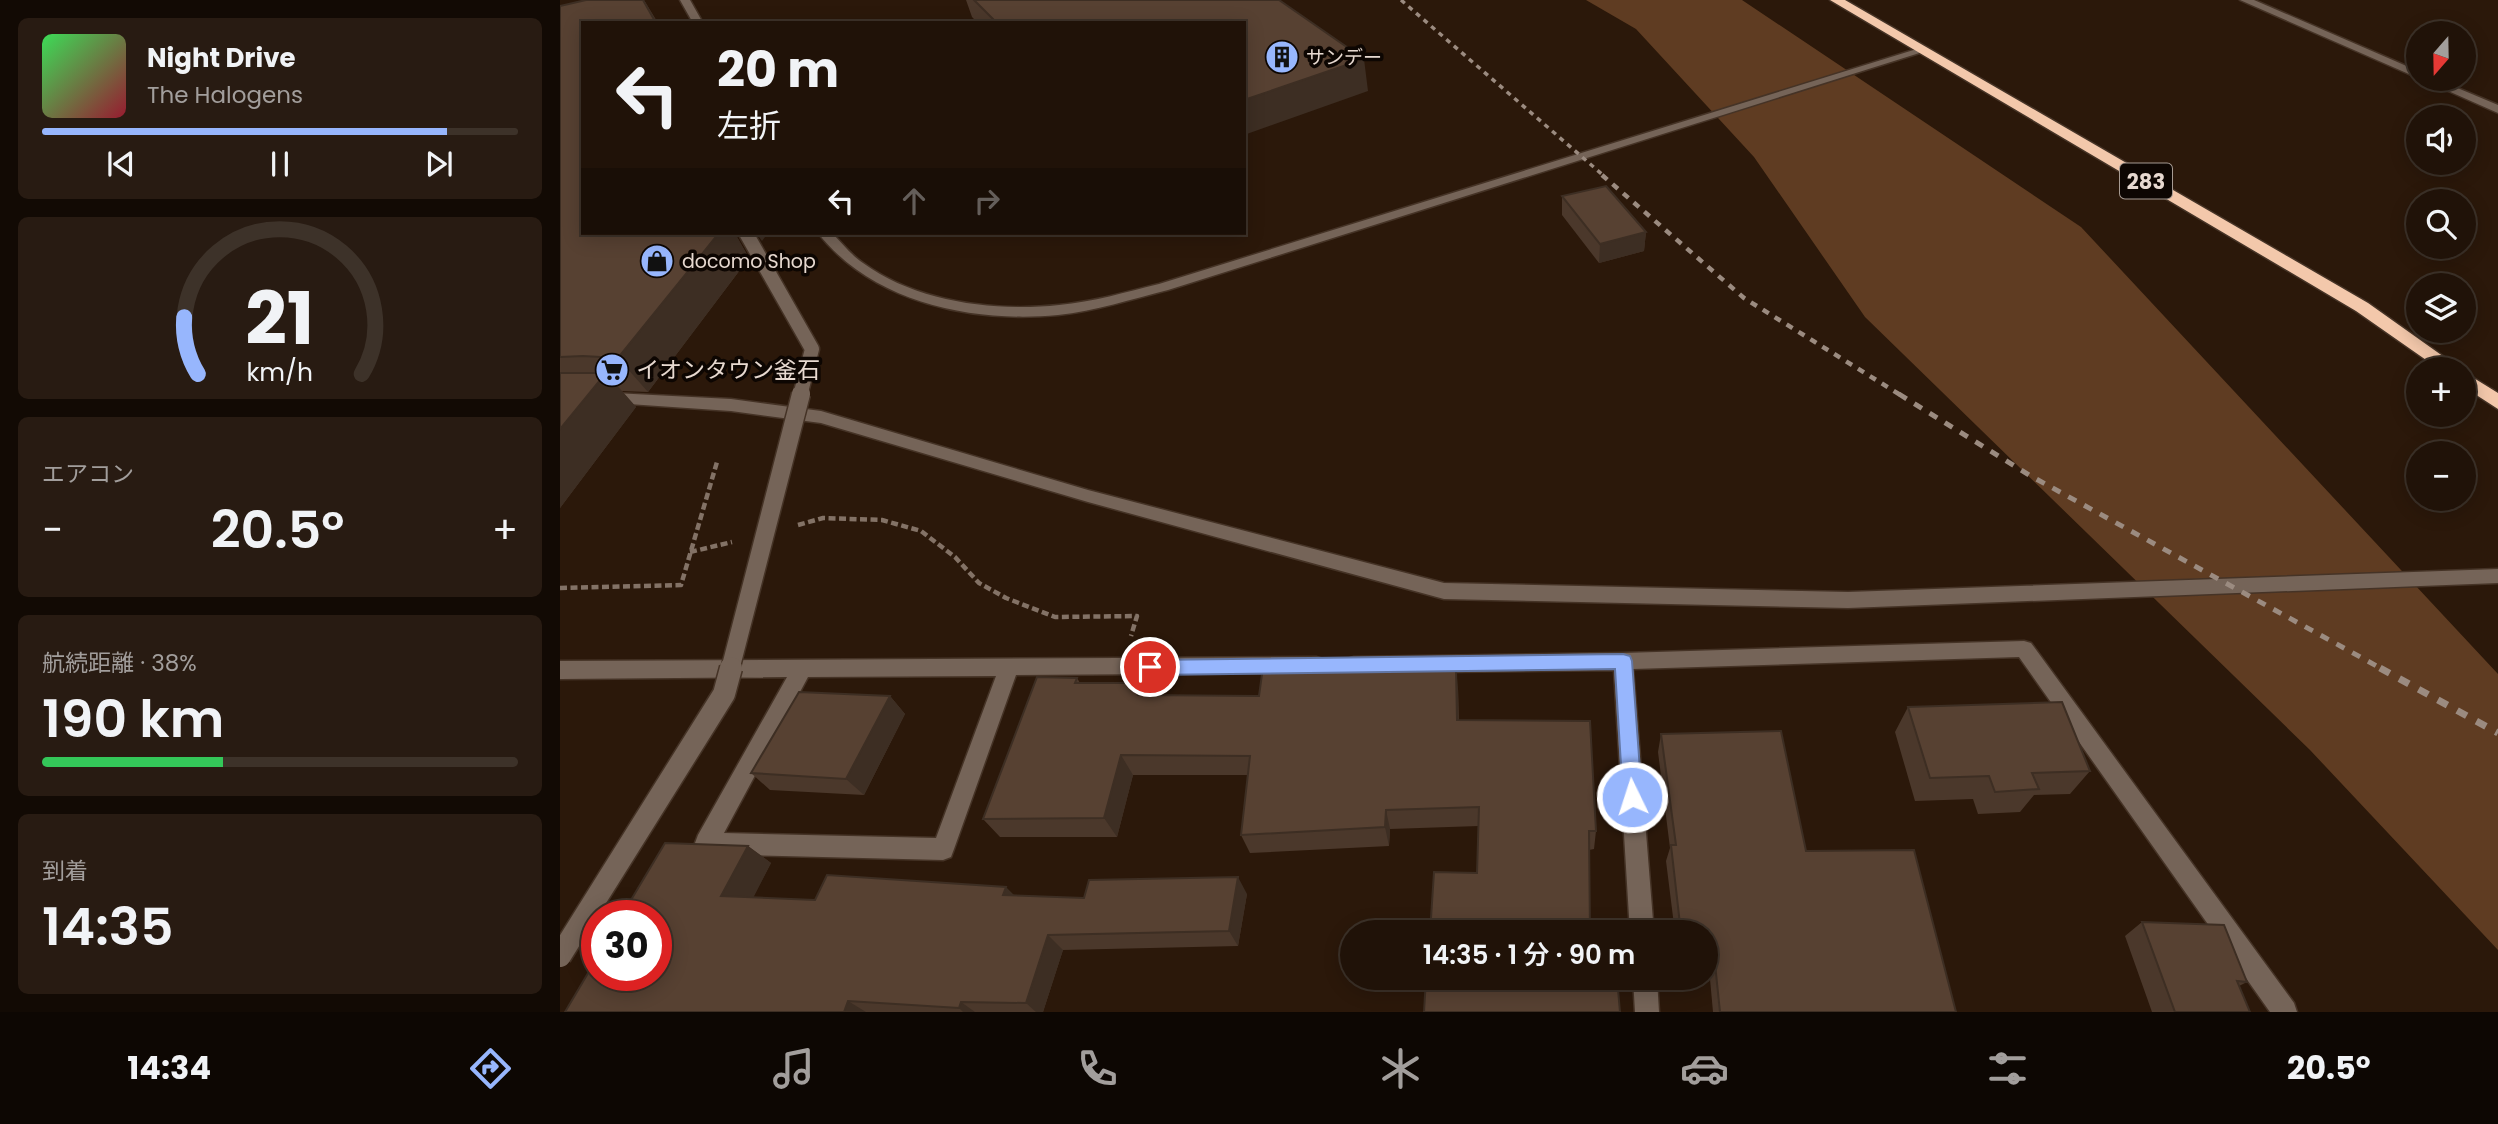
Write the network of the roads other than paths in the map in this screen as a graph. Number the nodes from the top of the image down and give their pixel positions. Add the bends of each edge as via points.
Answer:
1 (685, 0) edge
2 (1836, 0) edge
3 (2245, 0) edge
4 (697, 21) edge
5 (1924, 50) junction
6 (2406, 70) edge
7 (2454, 91) edge
8 (2498, 110) edge
9 (747, 235) edge
10 (827, 235) edge
11 (2435, 357) edge
12 (2476, 386) edge
13 (560, 400) edge
14 (2498, 402) edge
15 (2498, 576) edge
16 (1623, 661) junction
17 (1009, 668) junction
18 (560, 670) edge
19 (801, 670) junction
20 (1641, 920) edge
21 (560, 956) edge
22 (1646, 990) edge
23 (1647, 1012) edge
24 (2285, 1012) edge

1 - 4 street
2 - 5 highway, 283
3 - 6 street
5 - 10 street via 1163,288 1045,312 941,301 894,285 859,266
5 - 11 highway, 283 via 2362,307
7 - 8 street
9 - 21 street, bridge via 812,349 727,681
12 - 14 highway
13 - 15 street via 614,398 731,405 821,417 1101,499 1444,591 1849,600
16 - 17 street
16 - 20 street
16 - 24 street via 2024,649
17 - 19 street
17 - 19 street via 943,849 706,844
18 - 19 street
22 - 23 street

